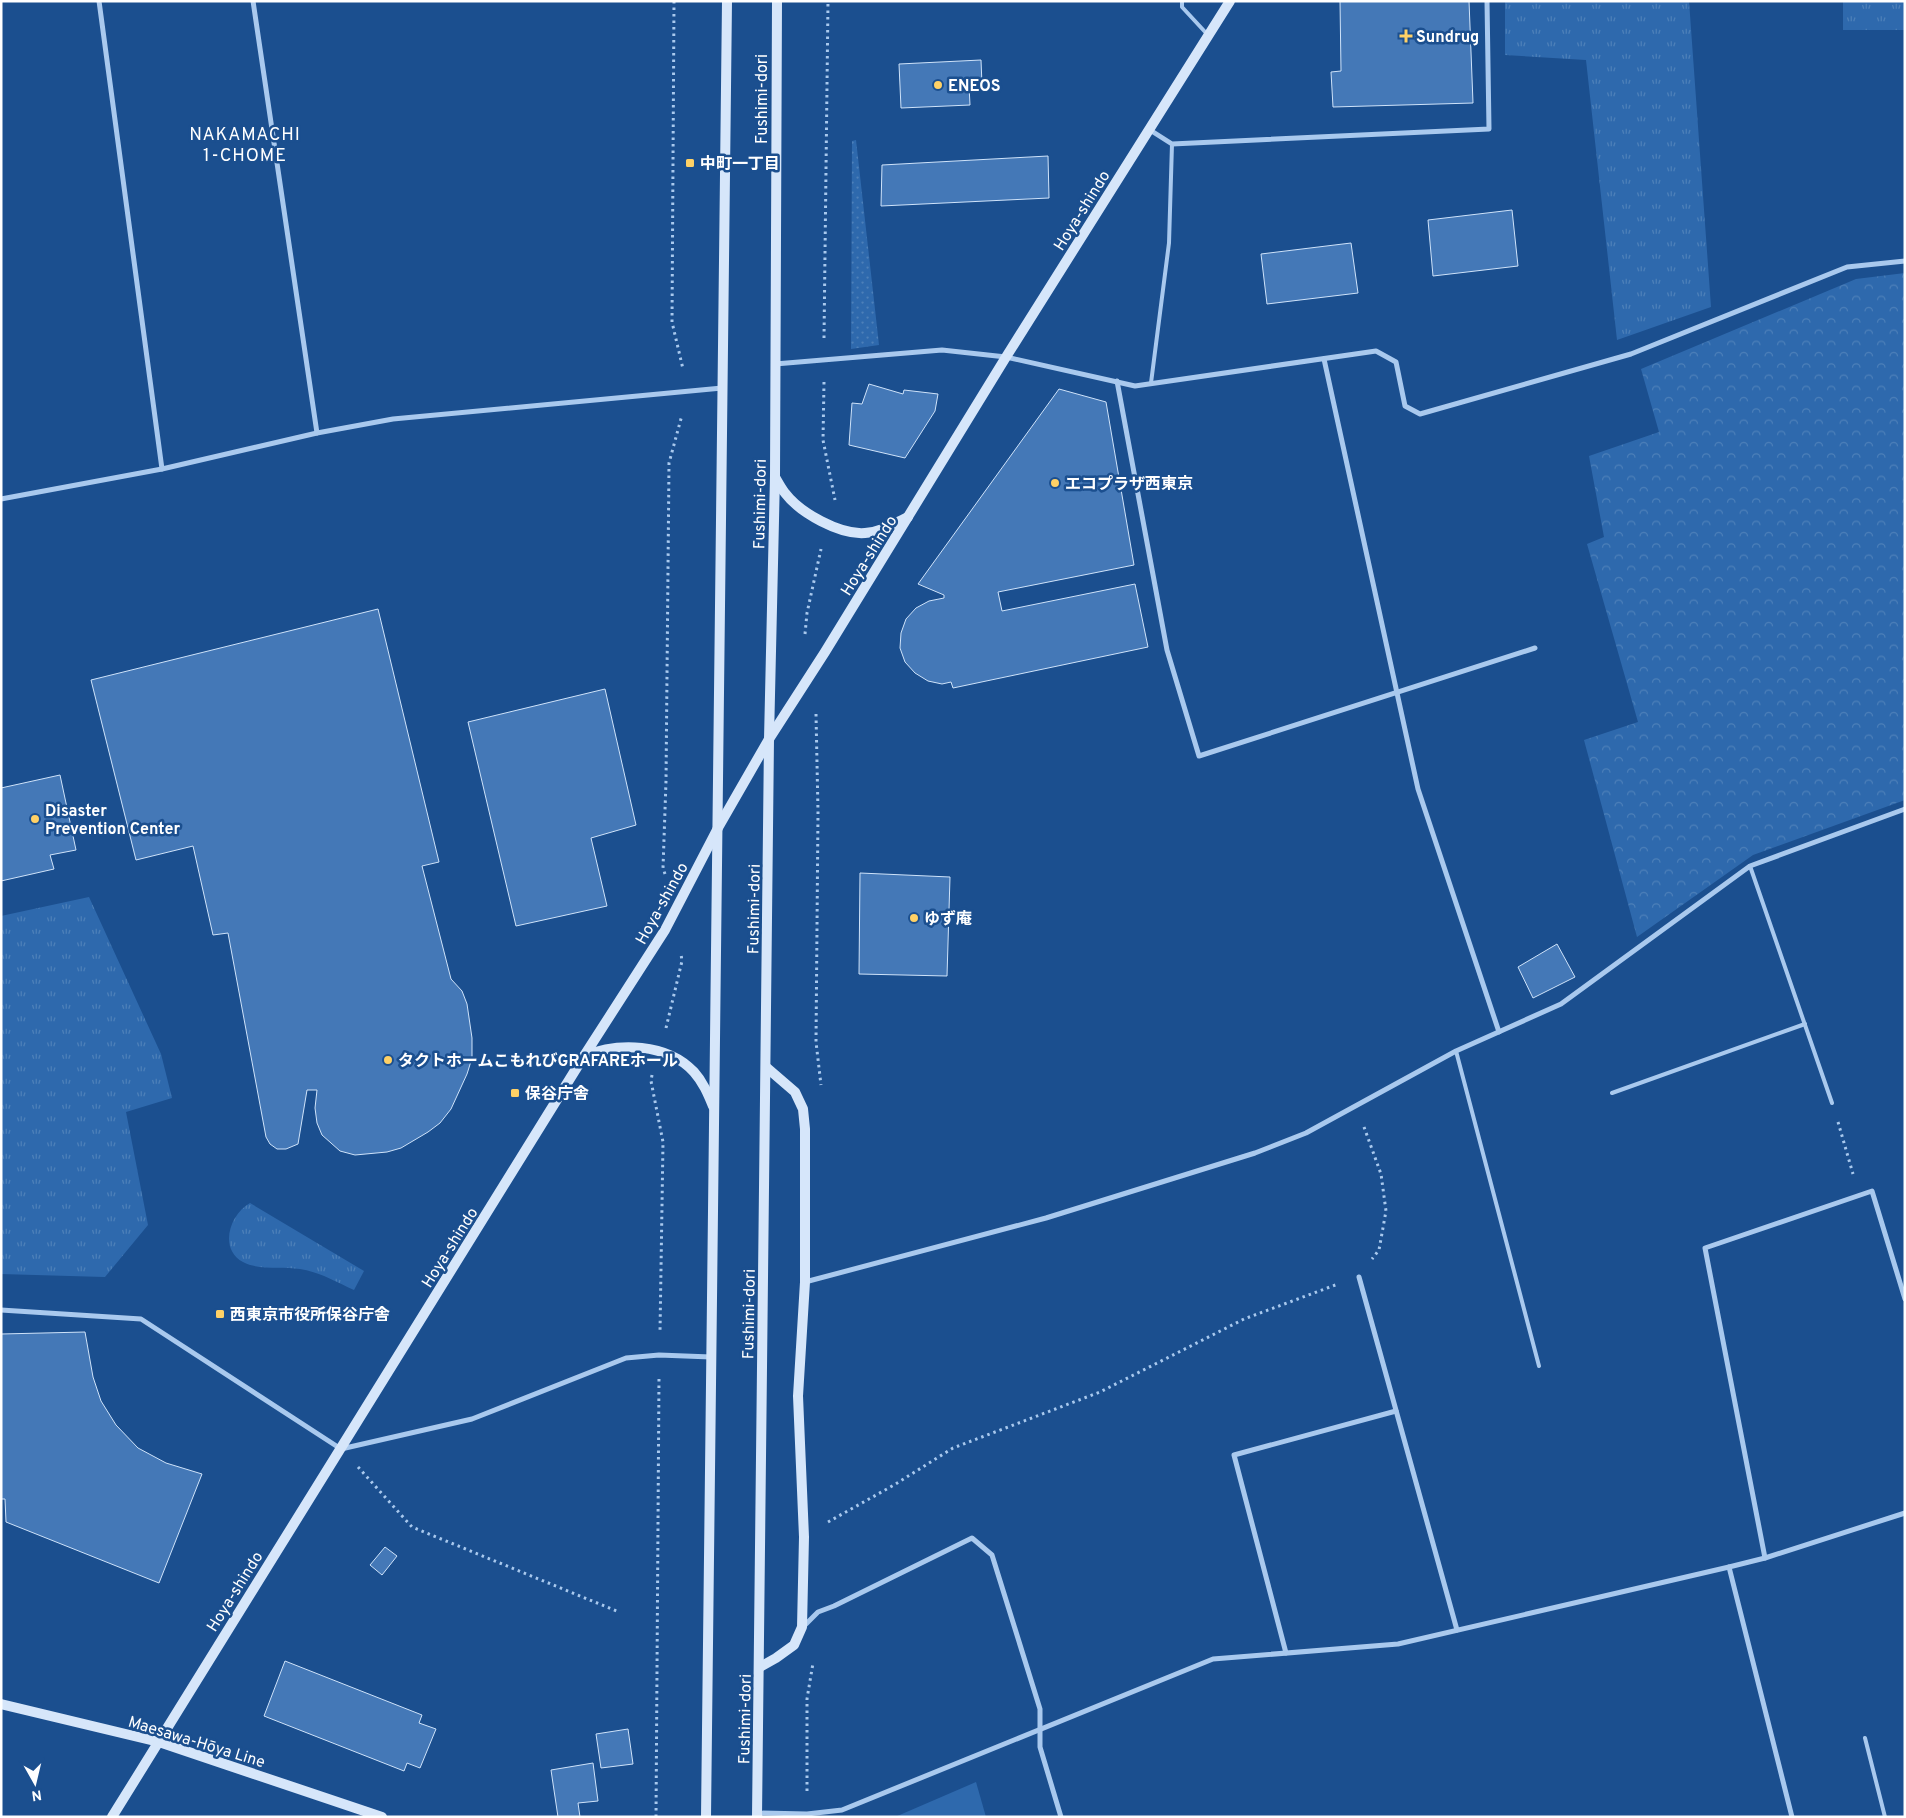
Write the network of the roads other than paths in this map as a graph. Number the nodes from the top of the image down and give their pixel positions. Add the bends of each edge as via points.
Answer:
1 (99, 1) edge
2 (253, 1) edge
3 (727, 1) edge
4 (777, 1) edge
5 (1182, 1) edge
6 (1230, 1) edge
7 (1487, 1) edge
8 (1209, 36) junction
9 (1150, 130) junction
10 (1172, 144) junction
11 (1905, 261) edge
12 (1006, 357) junction
13 (1324, 358) junction
14 (775, 364) junction
15 (1117, 381) junction
16 (1151, 384) junction
17 (722, 388) junction
18 (317, 433) junction
19 (162, 469) junction
20 (775, 476) junction
21 (1, 498) edge
22 (908, 517) junction
23 (1535, 648) dead end
24 (1397, 694) junction
25 (769, 739) junction
26 (1905, 809) edge
27 (719, 826) junction
28 (1750, 866) junction
29 (1805, 1024) junction
30 (1499, 1032) junction
31 (1456, 1051) junction
32 (584, 1056) junction
33 (766, 1067) junction
34 (1612, 1093) dead end
35 (1832, 1103) road end
36 (714, 1109) junction
37 (1359, 1277) road end
38 (805, 1282) junction
39 (1905, 1299) edge
40 (1, 1310) edge
41 (711, 1357) junction
42 (1539, 1366) dead end
43 (1396, 1411) junction
44 (341, 1449) junction
45 (1905, 1513) edge
46 (1765, 1558) junction
47 (1729, 1567) junction
48 (802, 1627) junction
49 (1457, 1630) junction
50 (1286, 1653) junction
51 (760, 1666) junction
52 (1, 1704) edge
53 (1040, 1730) junction
54 (1865, 1738) dead end
55 (159, 1742) junction
56 (757, 1815) edge
57 (112, 1817) edge
58 (382, 1817) edge
59 (706, 1817) edge
60 (1061, 1817) edge
61 (1792, 1817) edge
62 (1885, 1817) edge

1 - 19 street
2 - 18 street
3 - 17 main road
4 - 14 main road, Fushimi-dori
5 - 8 lane via 1182,7
6 - 8 main road, Hoya-shindo
7 - 10 street via 1489,129
8 - 9 main road, Hoya-shindo
9 - 10 street
9 - 12 main road, Hoya-shindo
10 - 16 lane via 1169,243
11 - 13 street via 1847,267 1631,354 1420,414 1405,406 1396,362 1376,351
12 - 14 street via 942,350
12 - 15 street
12 - 22 main road, Hoya-shindo
13 - 16 street
13 - 24 street
14 - 20 main road, Fushimi-dori
15 - 16 street via 1135,386
15 - 24 street via 1167,650 1199,756
17 - 18 street via 393,419
17 - 27 main road
18 - 19 street
19 - 21 street
20 - 22 main road via 798,507 844,530 864,533 881,530
20 - 25 main road, Fushimi-dori
22 - 25 main road, Hoya-shindo
23 - 24 street
24 - 30 street via 1418,789
25 - 27 main road, Hoya-shindo
25 - 33 main road, Fushimi-dori
26 - 28 street
27 - 32 main road, Hoya-shindo via 666,930
27 - 36 main road
28 - 29 lane
28 - 30 street via 1561,1004
29 - 34 lane
29 - 35 lane
30 - 31 street
31 - 38 street via 1306,1133 1255,1153 1046,1218
31 - 42 lane
32 - 36 main road via 615,1047 660,1051 692,1070 704,1086
32 - 44 main road, Hoya-shindo
33 - 38 main road via 795,1092 803,1109
33 - 51 main road, Fushimi-dori
36 - 41 main road
37 - 43 street
38 - 48 main road via 798,1396 804,1538
39 - 46 street via 1872,1191 1705,1248
40 - 44 street via 141,1319
41 - 44 street via 659,1355 626,1358 472,1418
41 - 59 main road
43 - 49 street
43 - 50 street via 1234,1455
44 - 55 main road, Hoya-shindo
45 - 46 street
46 - 47 street
47 - 49 street
47 - 61 street
48 - 51 main road via 794,1644
48 - 53 street via 818,1612 972,1538 992,1555 1040,1709
49 - 50 street via 1398,1644
50 - 53 street via 1213,1660
51 - 56 main road, Fushimi-dori
52 - 55 main road, Maesawa-Hōya Line
53 - 56 street via 842,1810
53 - 60 street via 1040,1747
54 - 62 lane
55 - 57 main road, Hoya-shindo
55 - 58 main road, Maesawa-Hōya Line

